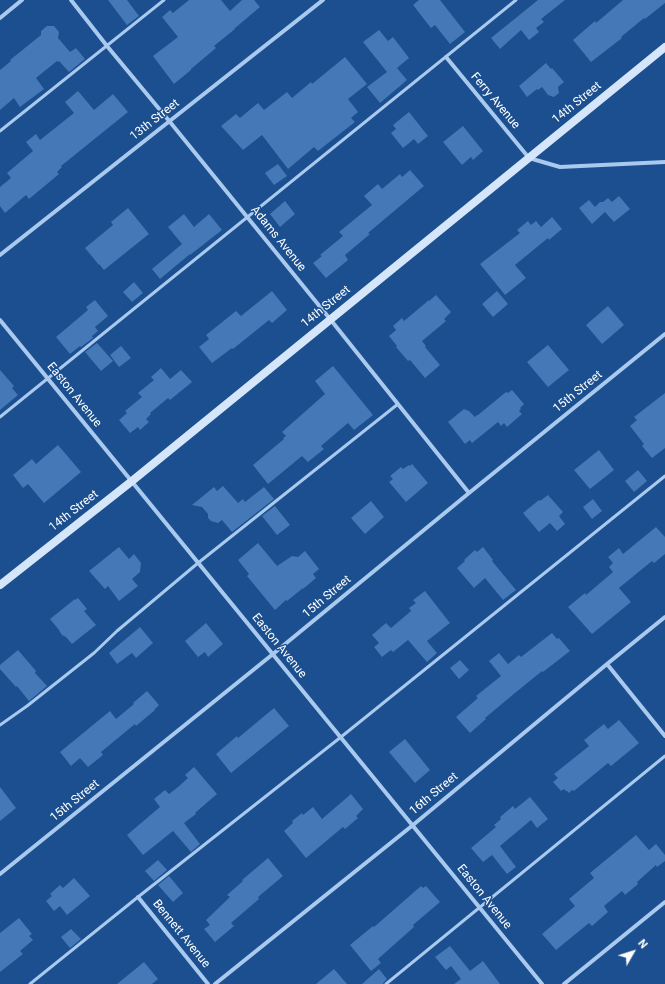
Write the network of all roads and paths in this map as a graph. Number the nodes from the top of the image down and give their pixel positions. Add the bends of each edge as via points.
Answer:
1 (22, 0) edge
2 (71, 0) edge
3 (164, 0) edge
4 (323, 0) edge
5 (516, 0) edge
6 (0, 18) edge
7 (107, 46) junction
8 (665, 47) edge
9 (446, 57) junction
10 (170, 122) junction
11 (0, 131) edge
12 (529, 158) junction
13 (665, 162) edge
14 (247, 217) junction
15 (0, 256) edge
16 (330, 319) junction
17 (0, 320) edge
18 (665, 334) edge
19 (48, 378) junction
20 (398, 404) junction
21 (0, 417) edge
22 (665, 476) edge
23 (132, 481) junction
24 (469, 493) junction
25 (198, 563) junction
26 (0, 584) edge
27 (665, 617) edge
28 (273, 654) junction
29 (607, 664) junction
30 (0, 725) edge
31 (665, 736) edge
32 (341, 737) junction
33 (665, 756) edge
34 (413, 825) junction
35 (0, 874) edge
36 (138, 897) junction
37 (665, 902) edge
38 (480, 907) junction
39 (30, 984) edge
40 (208, 984) edge
41 (215, 984) edge
42 (386, 984) edge
43 (542, 984) edge
44 (564, 984) edge

1 - 6 street
2 - 7 street, Adams Avenue
3 - 7 lane
4 - 10 street, 13th Street
5 - 9 lane
7 - 10 street, Adams Avenue
7 - 11 lane
8 - 12 street, 14th Street
9 - 12 street, Ferry Avenue
9 - 14 lane
10 - 14 street, Adams Avenue
10 - 15 street, 13th Street
12 - 13 street via 560,167
12 - 16 street, 14th Street
14 - 16 street, Adams Avenue
14 - 19 lane
16 - 20 street, Adams Avenue
16 - 23 street, 14th Street
17 - 19 street, Easton Avenue
18 - 24 street, 15th Street
19 - 21 lane
19 - 23 street, Easton Avenue
20 - 24 street, Adams Avenue
20 - 25 lane
22 - 32 lane
23 - 25 street, Easton Avenue
23 - 26 street, 14th Street
24 - 28 street, 15th Street
25 - 28 street, Easton Avenue
25 - 30 lane via 94,652
27 - 29 street, 16th Street
28 - 32 street, Easton Avenue
28 - 35 street, 15th Street
29 - 31 street
29 - 34 street, 16th Street
32 - 34 street, Easton Avenue
32 - 36 lane
33 - 38 lane
34 - 38 street, Easton Avenue
34 - 41 street, 16th Street
36 - 39 lane
36 - 40 street, Bennett Avenue
37 - 44 street
38 - 42 lane
38 - 43 street, Easton Avenue

